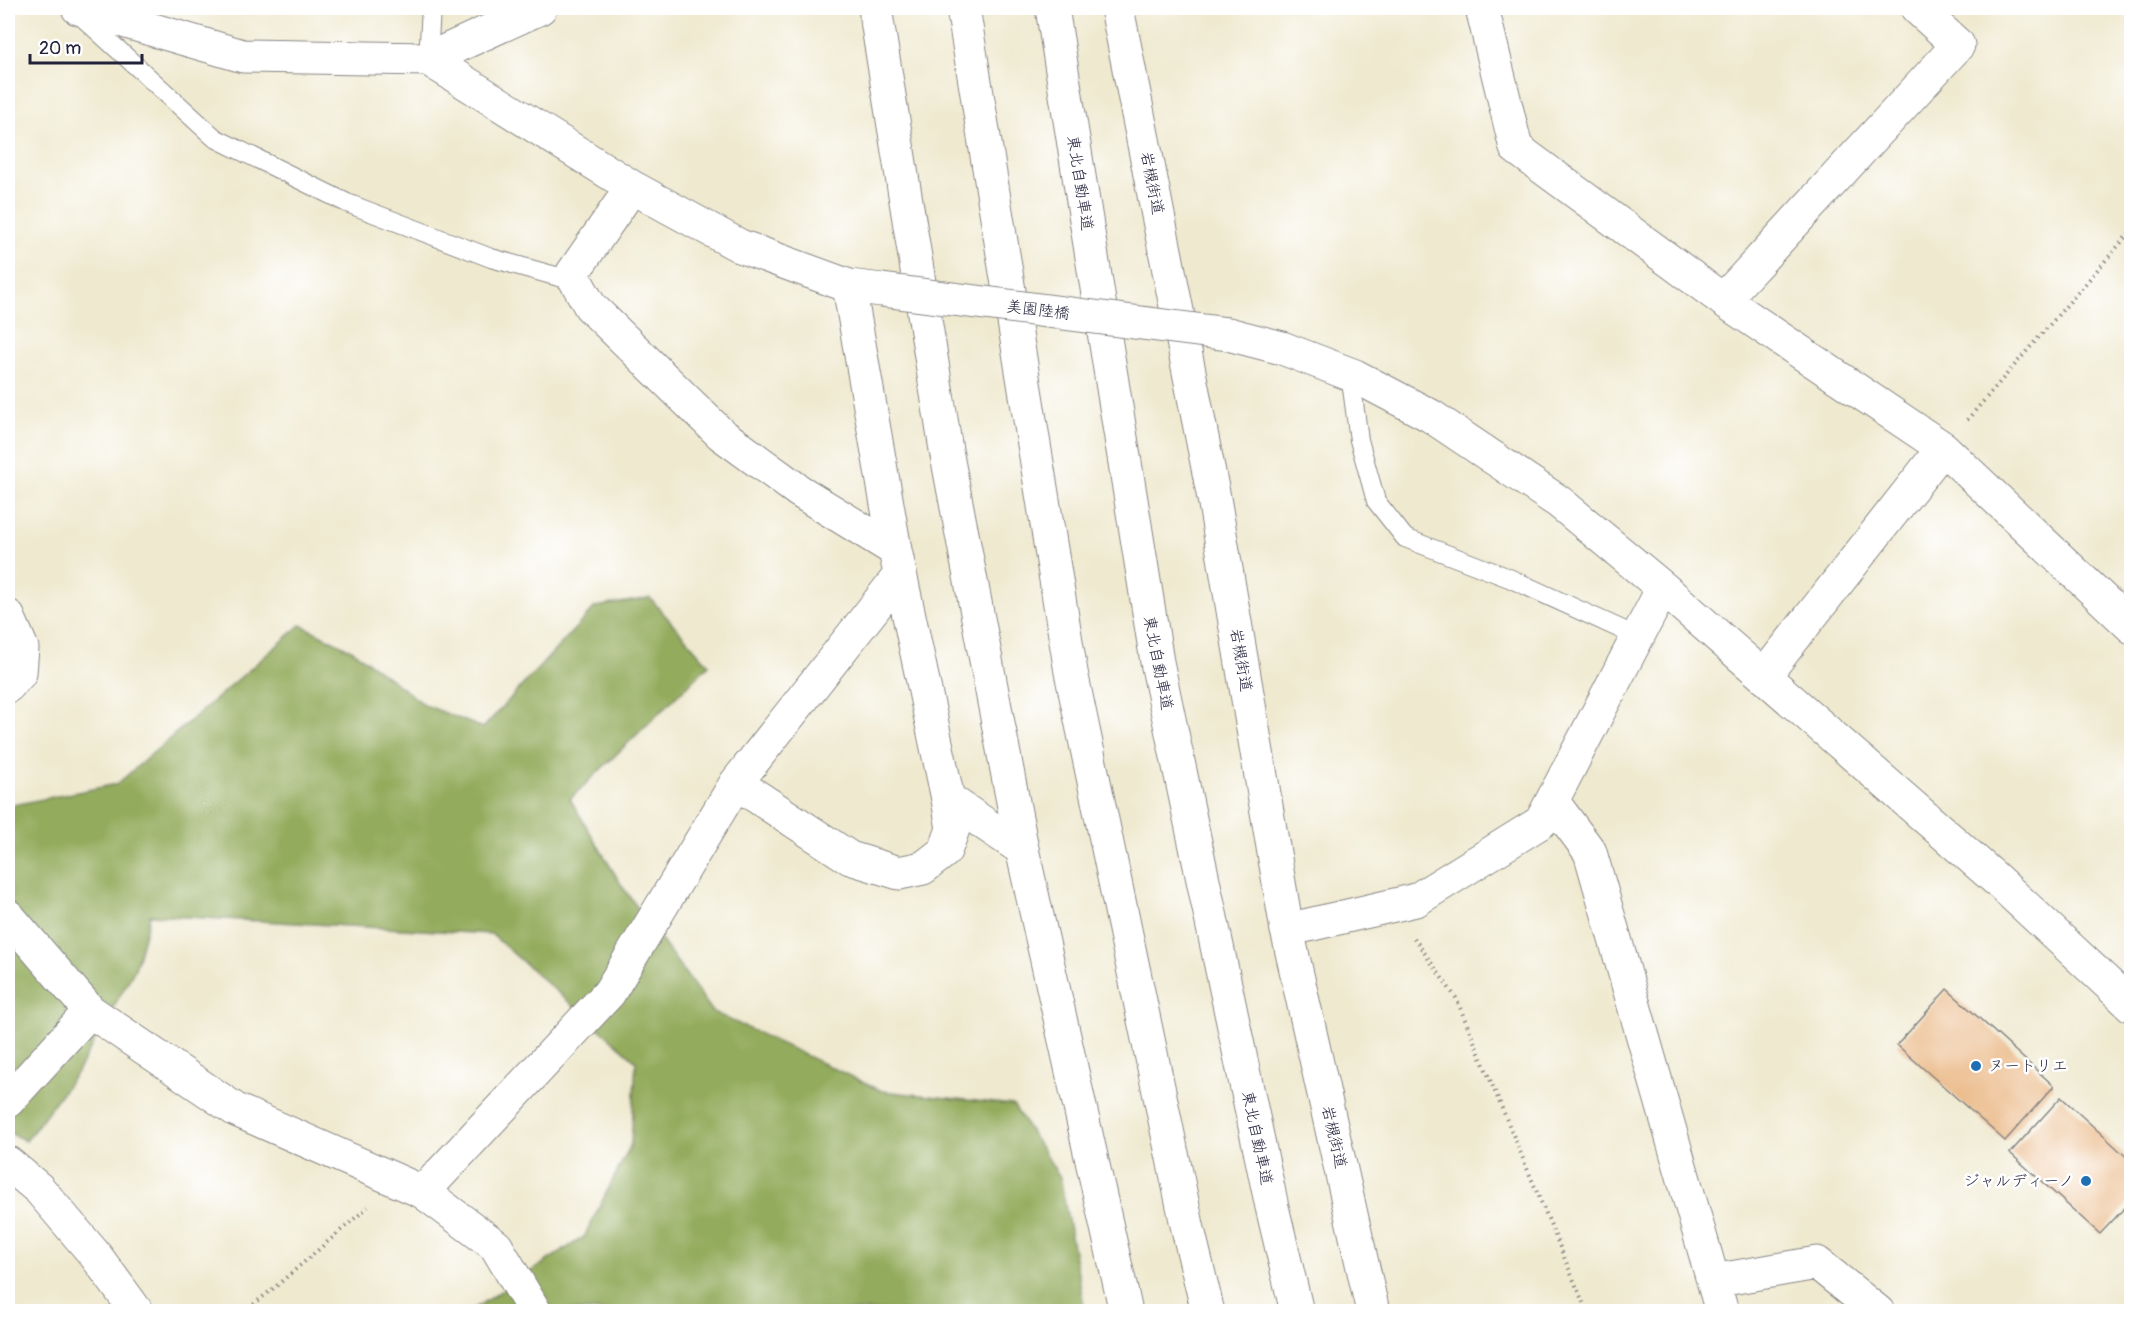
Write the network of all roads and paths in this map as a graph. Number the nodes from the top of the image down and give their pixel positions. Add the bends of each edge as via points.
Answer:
1 (72, 8) edge
2 (78, 8) edge
3 (431, 8) edge
4 (540, 8) edge
5 (874, 8) edge
6 (963, 8) edge
7 (1052, 8) edge
8 (1117, 8) edge
9 (1482, 8) edge
10 (1917, 8) edge
11 (428, 59) junction
12 (632, 187) junction
13 (2132, 230) edge
14 (576, 282) junction
15 (849, 286) junction
16 (1723, 300) junction
17 (1350, 374) junction
18 (1943, 448) junction
19 (898, 563) junction
20 (1663, 588) junction
21 (8, 616) edge
22 (2132, 627) edge
23 (1638, 637) junction
24 (1764, 676) junction
25 (8, 686) edge
26 (736, 783) junction
27 (948, 800) junction
28 (1553, 802) junction
29 (1022, 849) junction
30 (1392, 905) junction
31 (8, 916) edge
32 (1287, 930) junction
33 (2132, 1006) edge
34 (90, 1011) junction
35 (8, 1101) edge
36 (8, 1163) edge
37 (410, 1186) junction
38 (1718, 1296) edge
39 (137, 1311) edge
40 (244, 1311) edge
41 (535, 1311) edge
42 (1126, 1311) edge
43 (1208, 1311) edge
44 (1297, 1311) edge
45 (1373, 1311) edge
46 (1587, 1311) edge
47 (1878, 1311) edge

1 - 14 lane via 214,138 347,202 491,258
2 - 11 main road via 243,56
3 - 11 lane
4 - 11 main road
5 - 29 main road via 946,450
6 - 43 main road via 1071,672
7 - 44 main road, 東北自動車道 via 1157,662
8 - 32 main road, 岩槻街道 via 1214,498
9 - 16 main road via 1516,148
10 - 16 main road via 1958,45
11 - 12 main road, 美園陸橋
12 - 14 main road via 572,274
12 - 15 main road, 美園陸橋 via 740,246
13 - 18 path
14 - 19 main road via 590,306 721,434
15 - 17 main road, 美園陸橋, bridge via 1228,334 1282,348
15 - 19 main road
16 - 18 main road
17 - 20 main road, 美園陸橋 via 1431,416 1559,502
17 - 23 lane via 1359,440 1376,501 1406,538 1509,578
18 - 22 main road
18 - 24 main road
19 - 26 main road
19 - 27 main road
20 - 23 main road
20 - 24 main road, 美園陸橋
21 - 25 main road via 22,648 20,673
23 - 28 main road
24 - 33 main road, 美園陸橋 via 1998,881
26 - 27 main road via 850,858 899,873 923,868 945,851 953,829
26 - 37 main road via 609,993
27 - 29 main road
28 - 30 main road via 1541,822 1416,900
28 - 38 main road via 1590,852
29 - 42 main road
30 - 32 main road
30 - 46 path via 1456,998
31 - 34 main road
32 - 45 main road, 岩槻街道
34 - 35 main road
34 - 37 main road via 236,1110
36 - 39 main road via 46,1197
37 - 40 path
37 - 41 main road via 496,1246
38 - 47 main road via 1817,1263

